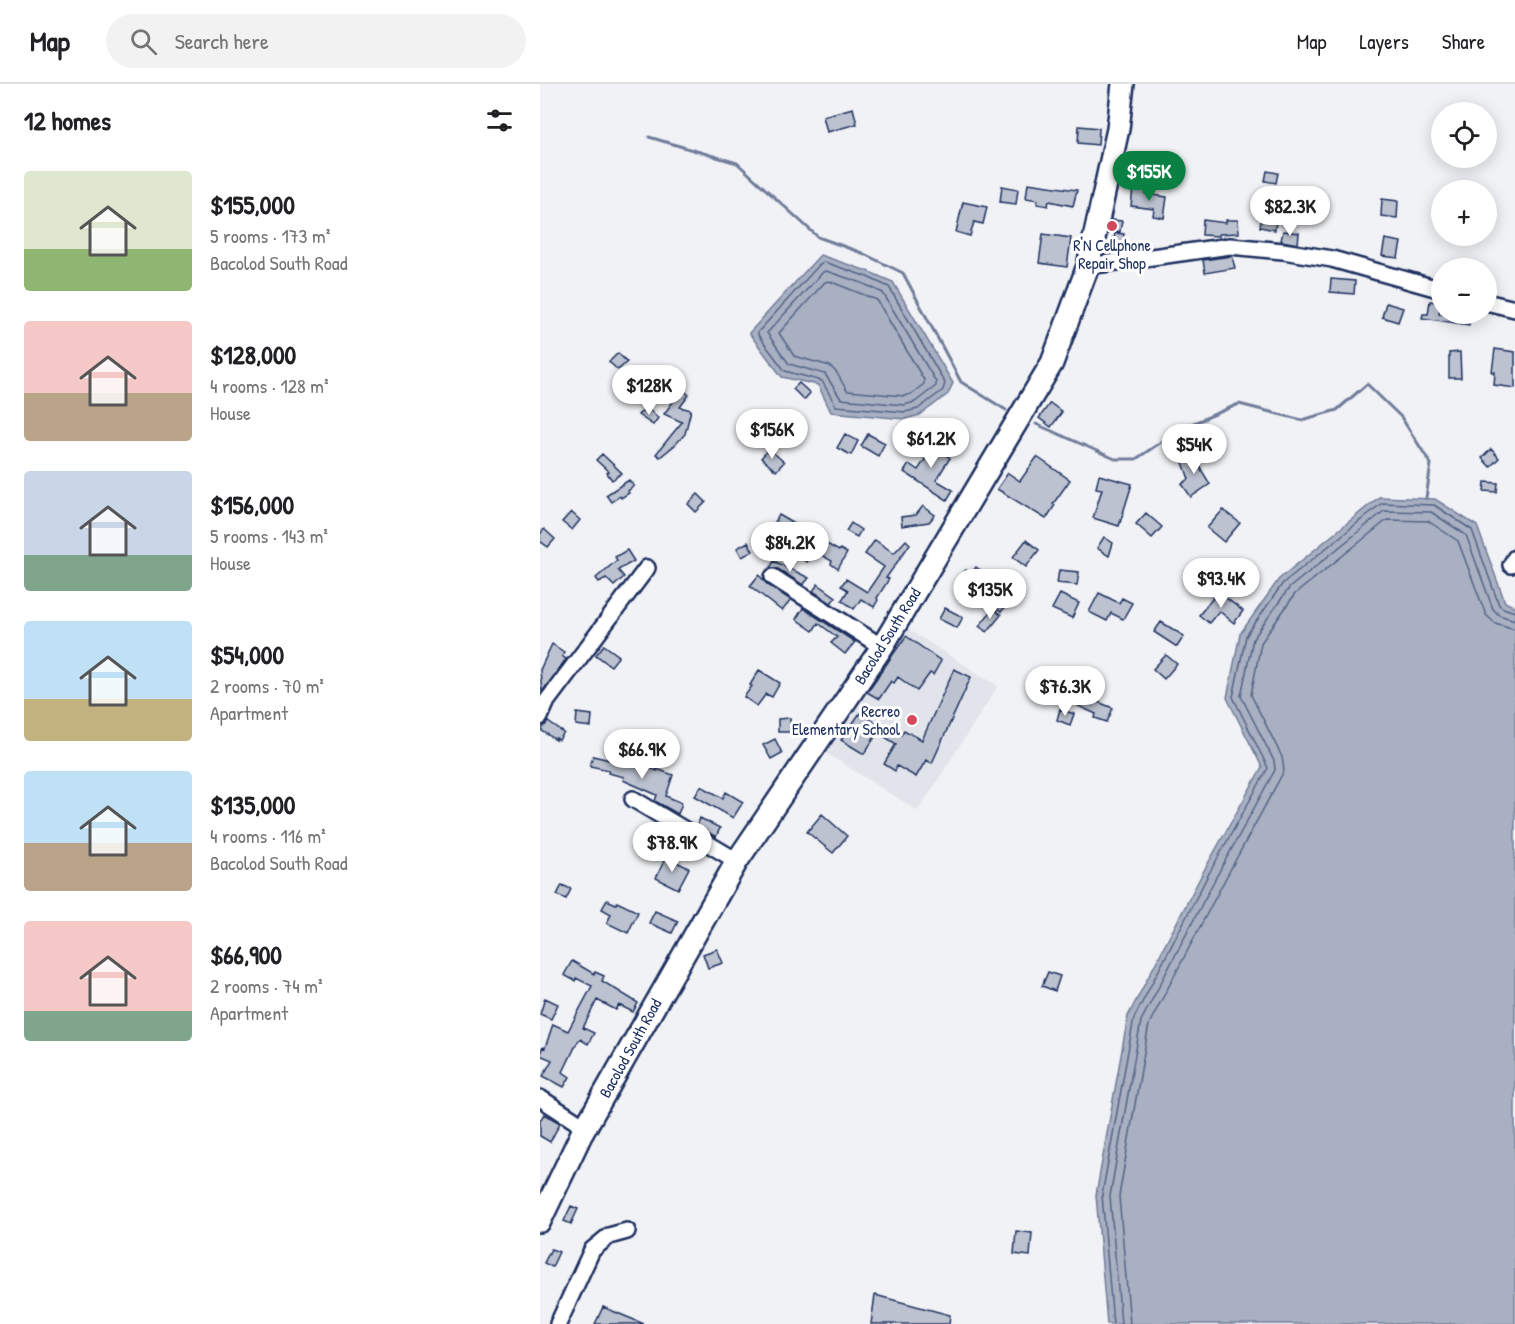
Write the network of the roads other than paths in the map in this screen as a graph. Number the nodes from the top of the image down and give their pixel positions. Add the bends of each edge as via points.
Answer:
1 (1123, 84) edge
2 (1088, 266) junction
3 (1431, 287) edge
4 (1497, 305) edge
5 (1515, 309) edge
6 (647, 568) dead end
7 (772, 577) dead end
8 (882, 647) junction
9 (540, 717) edge
10 (633, 799) dead end
11 (737, 861) junction
12 (540, 1098) edge
13 (586, 1128) junction
14 (540, 1221) edge
15 (627, 1231) dead end
16 (558, 1324) edge

1 - 2 highway, Bacolod South Road via 1118,129
2 - 3 street via 1230,246 1332,259
2 - 8 highway, Bacolod South Road via 1052,363
4 - 5 street
6 - 9 street via 547,701
7 - 8 street
8 - 11 highway, Bacolod South Road
10 - 11 street
11 - 13 highway, Bacolod South Road
12 - 13 street
13 - 14 highway, Bacolod South Road
15 - 16 street via 609,1236 592,1250

